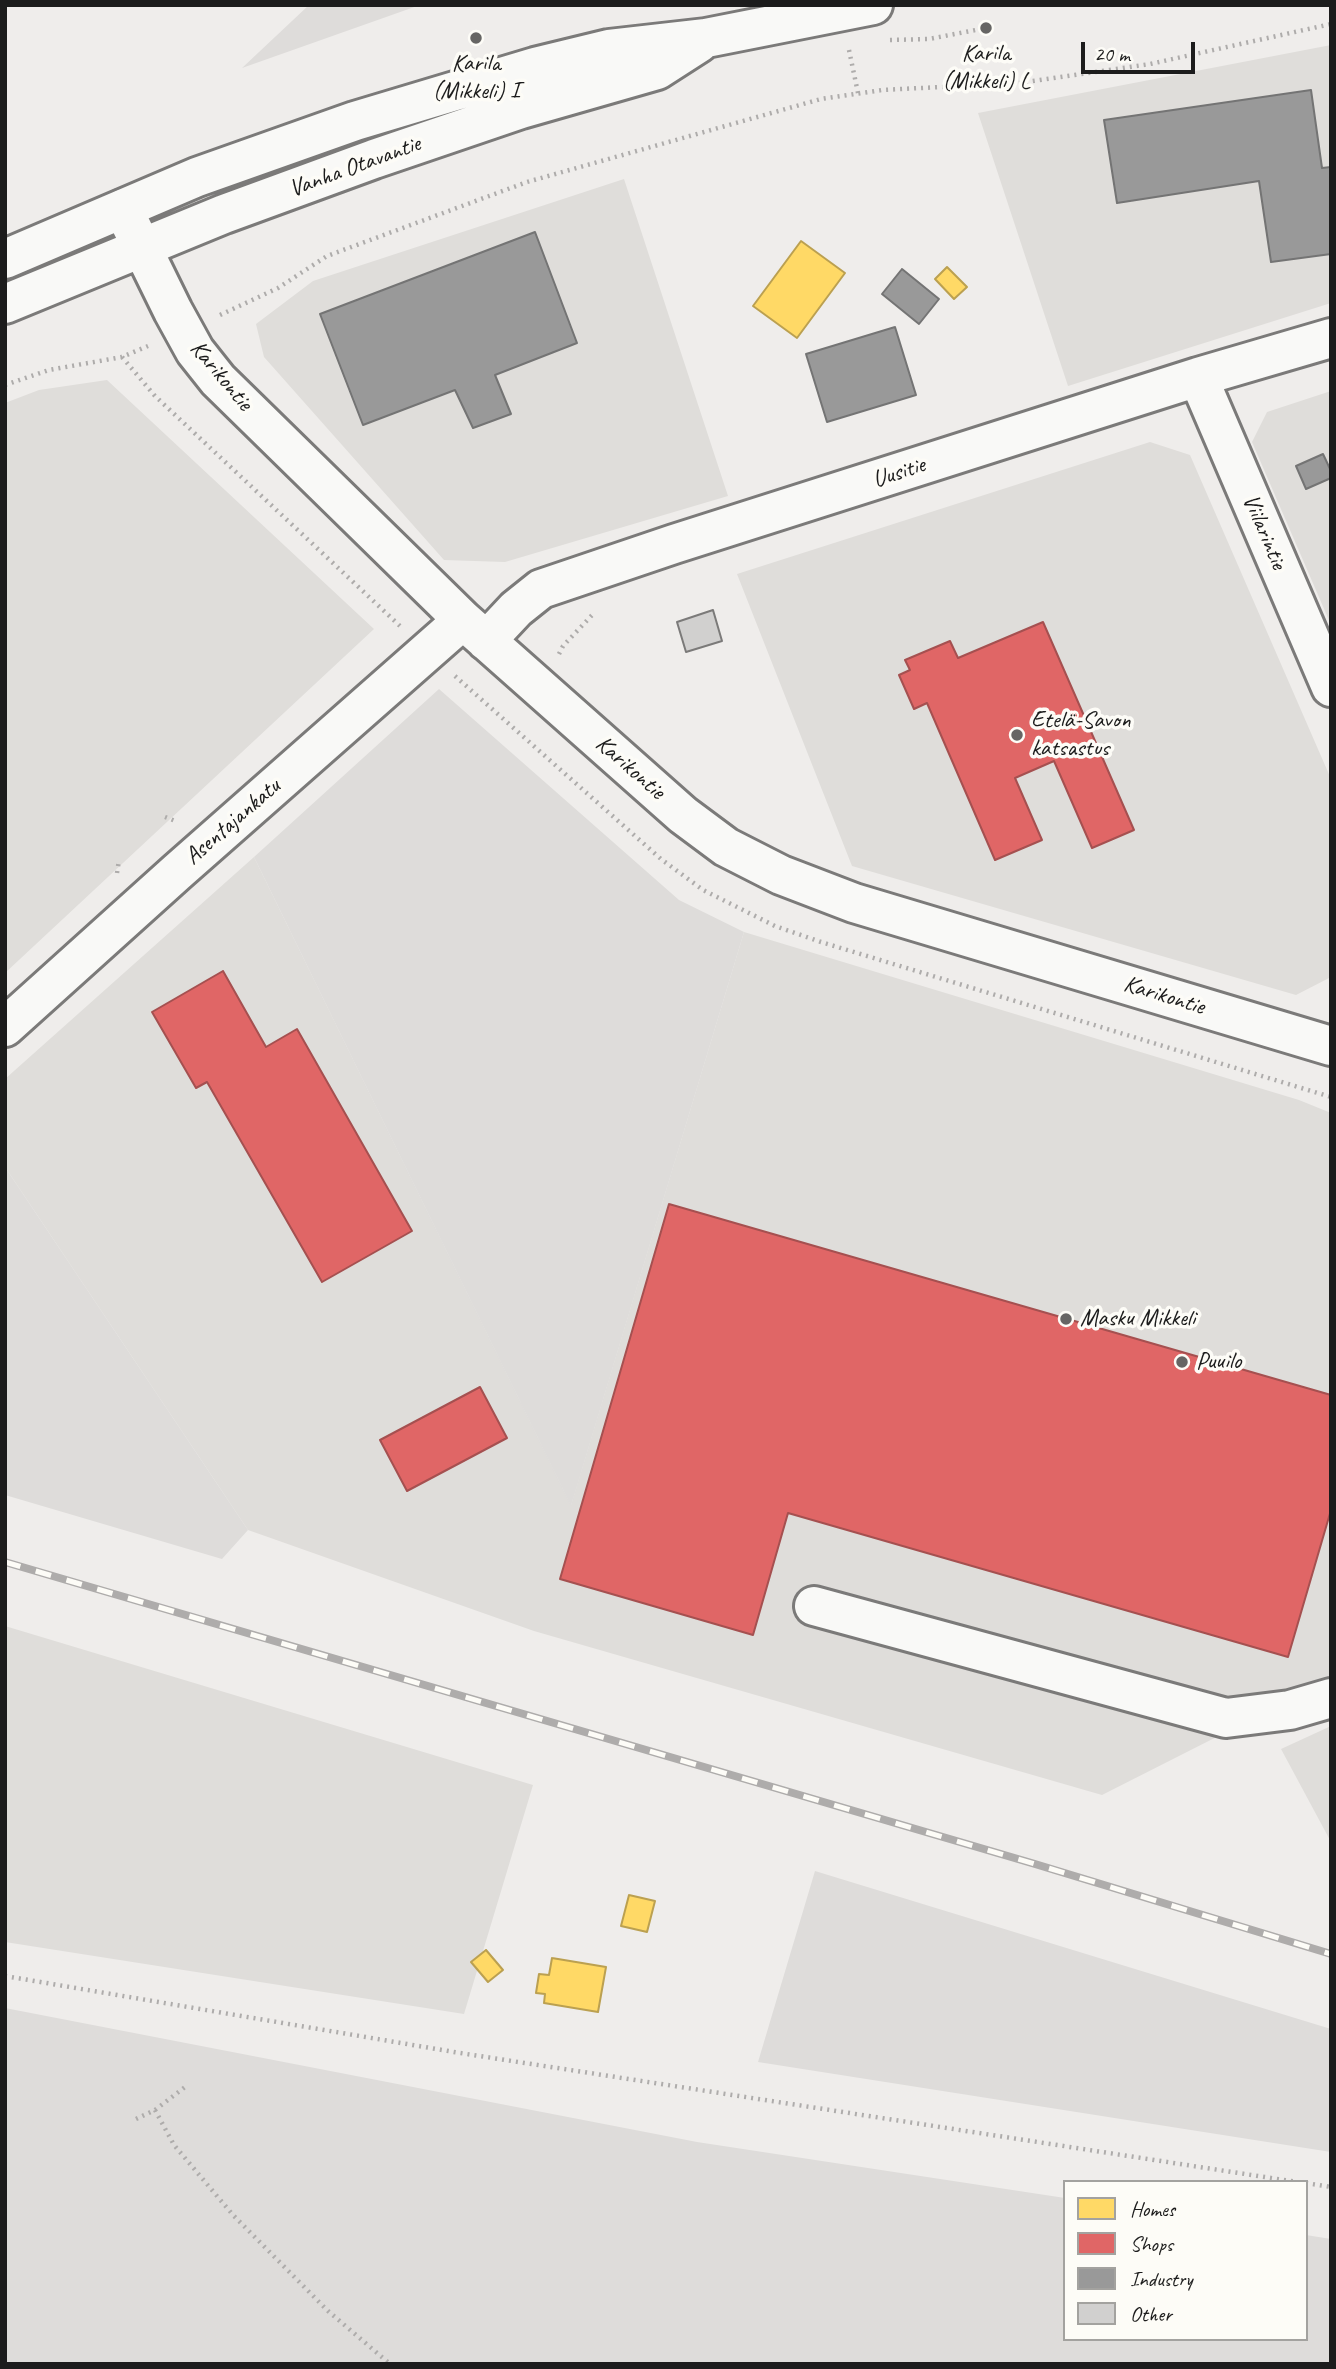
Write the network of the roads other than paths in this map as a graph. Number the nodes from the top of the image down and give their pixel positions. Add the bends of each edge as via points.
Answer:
1 (873, 5) edge
2 (759, 16) edge
3 (706, 38) junction
4 (123, 209) junction
5 (142, 248) junction
6 (5, 259) edge
7 (5, 304) edge
8 (1331, 338) edge
9 (1198, 377) junction
10 (475, 631) junction
11 (1331, 687) edge
12 (5, 1027) edge
13 (1331, 1046) edge
14 (814, 1606) dead end
15 (1331, 1698) edge

1 - 2 street, Vanha Otavantie
2 - 3 street, Vanha Otavantie
3 - 4 street, Vanha Otavantie via 609,49 535,67 355,121 197,177
3 - 5 street, Vanha Otavantie via 657,70 399,150
4 - 5 street, Karikontie
4 - 6 street, Vanha Otavantie
5 - 7 street, Vanha Otavantie
5 - 10 street, Karikontie via 195,351 218,380
8 - 9 street, Uusitie
9 - 10 street, Uusitie via 541,589 516,610
9 - 11 street, Viilarintie
10 - 12 street, Asentajankatu via 177,872
10 - 13 street, Karikontie via 682,815 726,847 781,875 854,903
14 - 15 street via 1226,1718 1290,1710

